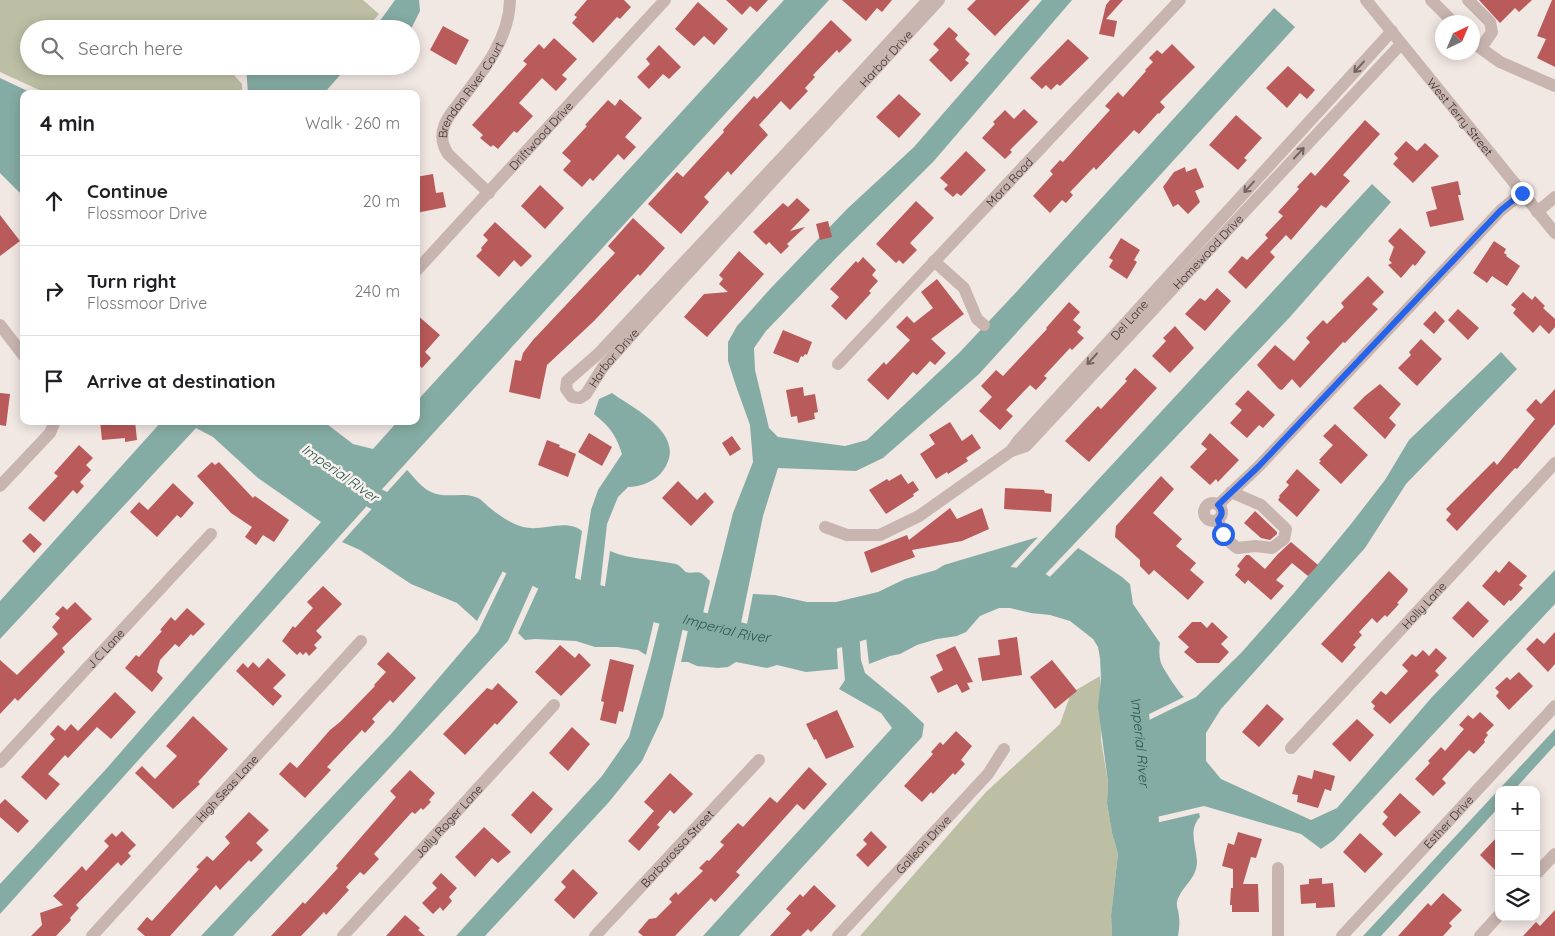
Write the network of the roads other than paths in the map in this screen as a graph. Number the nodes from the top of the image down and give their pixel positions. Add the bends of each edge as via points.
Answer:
1 (510, 0) edge
2 (666, 0) edge
3 (928, 0) edge
4 (939, 0) edge
5 (1180, 0) edge
6 (1366, 0) edge
7 (1431, 0) edge
8 (1468, 0) edge
9 (1446, 15) edge
10 (1392, 31) junction
11 (1480, 42) edge
12 (1401, 44) junction
13 (1480, 47) edge
14 (1555, 86) edge
15 (489, 193) junction
16 (1522, 193) junction
17 (1555, 197) edge
18 (1537, 212) junction
19 (1555, 233) edge
20 (934, 261) junction
21 (420, 267) edge
22 (0, 324) edge
23 (984, 325) dead end
24 (20, 351) edge
25 (838, 364) dead end
26 (53, 425) edge
27 (1011, 451) junction
28 (1555, 462) edge
29 (0, 486) edge
30 (1231, 492) junction
31 (824, 527) dead end
32 (211, 534) dead end
33 (361, 641) dead end
34 (554, 705) dead end
35 (1555, 706) edge
36 (1291, 748) dead end
37 (1004, 749) dead end
38 (759, 760) dead end
39 (0, 762) edge
40 (1555, 854) edge
41 (1278, 868) dead end
42 (1540, 870) edge
43 (1495, 919) edge
44 (92, 936) edge
45 (343, 936) edge
46 (595, 936) edge
47 (838, 936) edge
48 (1278, 936) edge
49 (1342, 936) edge
50 (1480, 936) edge

1 - 15 street, Brendan River Court via 508,20 497,48 445,122 441,134 448,154
2 - 15 street, Driftwood Drive
3 - 4 street, Harbor Drive via 598,354 567,381 566,389 572,397 580,398 586,394 603,367 636,330
5 - 20 street, Mora Road
6 - 10 street, West Terry Street
7 - 9 street
8 - 11 street via 1490,22 1492,32
10 - 12 street, West Terry Street
10 -> 27 street, Del Lane
12 - 16 street, West Terry Street
27 -> 12 street, Homewood Drive via 1026,446
13 - 14 street via 1500,62
15 - 21 street, Driftwood Drive
16 - 18 street, West Terry Street
16 - 30 street via 1501,210
17 - 18 street
18 - 19 street, West Terry Street
20 - 23 street via 964,288 977,319
20 - 25 street, Mora Road
22 - 24 street
26 - 29 street
27 - 31 street, Del Lane via 919,516 880,535 847,535
28 - 36 street, Holly Lane
30 - 30 street via 1261,505 1286,529 1284,539 1272,548 1237,548 1228,542 1218,520 1205,518 1204,511 1209,504 1218,505
32 - 39 street, J C Lane
33 - 44 street, High Seas Lane
34 - 45 street, Jolly Roger Lane
35 - 49 street, Esther Drive
37 - 47 street, Galleon Drive via 988,774
38 - 46 street, Barbarossa Street
40 - 42 street
41 - 48 street
43 - 50 street

